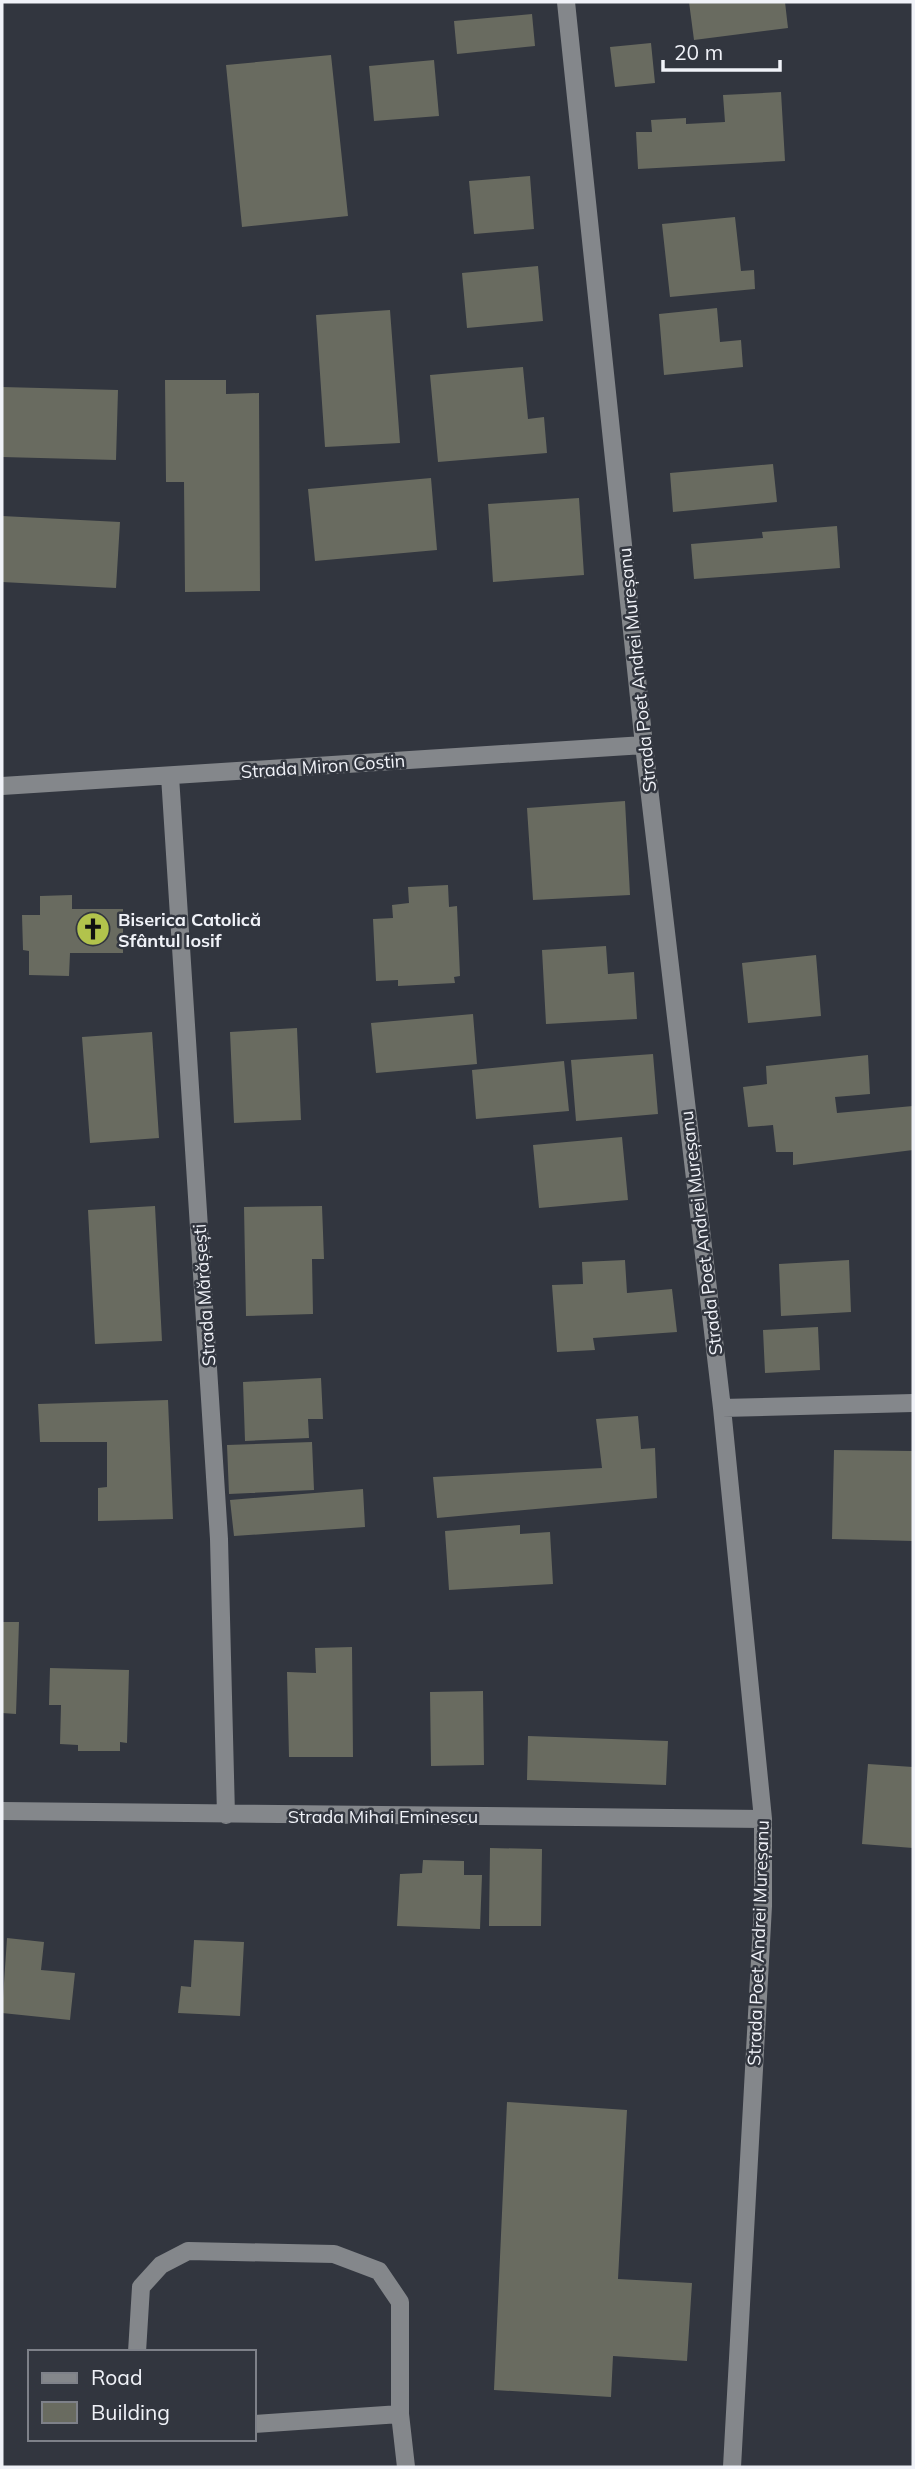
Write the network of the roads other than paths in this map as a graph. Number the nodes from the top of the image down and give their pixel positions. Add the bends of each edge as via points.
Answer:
1 (566, 2) edge
2 (644, 745) junction
3 (170, 776) junction
4 (2, 786) edge
5 (913, 1403) edge
6 (722, 1408) junction
7 (2, 1811) edge
8 (226, 1815) junction
9 (763, 1819) junction
10 (137, 2350) edge
11 (400, 2414) junction
12 (256, 2424) edge
13 (406, 2467) edge
14 (732, 2467) edge

1 - 2 street, Strada Poet Andrei Mureșanu
2 - 3 street, Strada Miron Costin
2 - 6 street, Strada Poet Andrei Mureșanu
3 - 4 street, Strada Miron Costin
3 - 8 street, Strada Mărășești via 219,1539
5 - 6 street
6 - 9 street, Strada Poet Andrei Mureșanu
7 - 8 street, Strada Mihai Eminescu
8 - 9 street, Strada Mihai Eminescu
9 - 14 street, Strada Poet Andrei Mureșanu via 763,1906
10 - 11 street via 141,2287 161,2266 188,2250 334,2255 379,2271 400,2302
11 - 12 street
11 - 13 street

